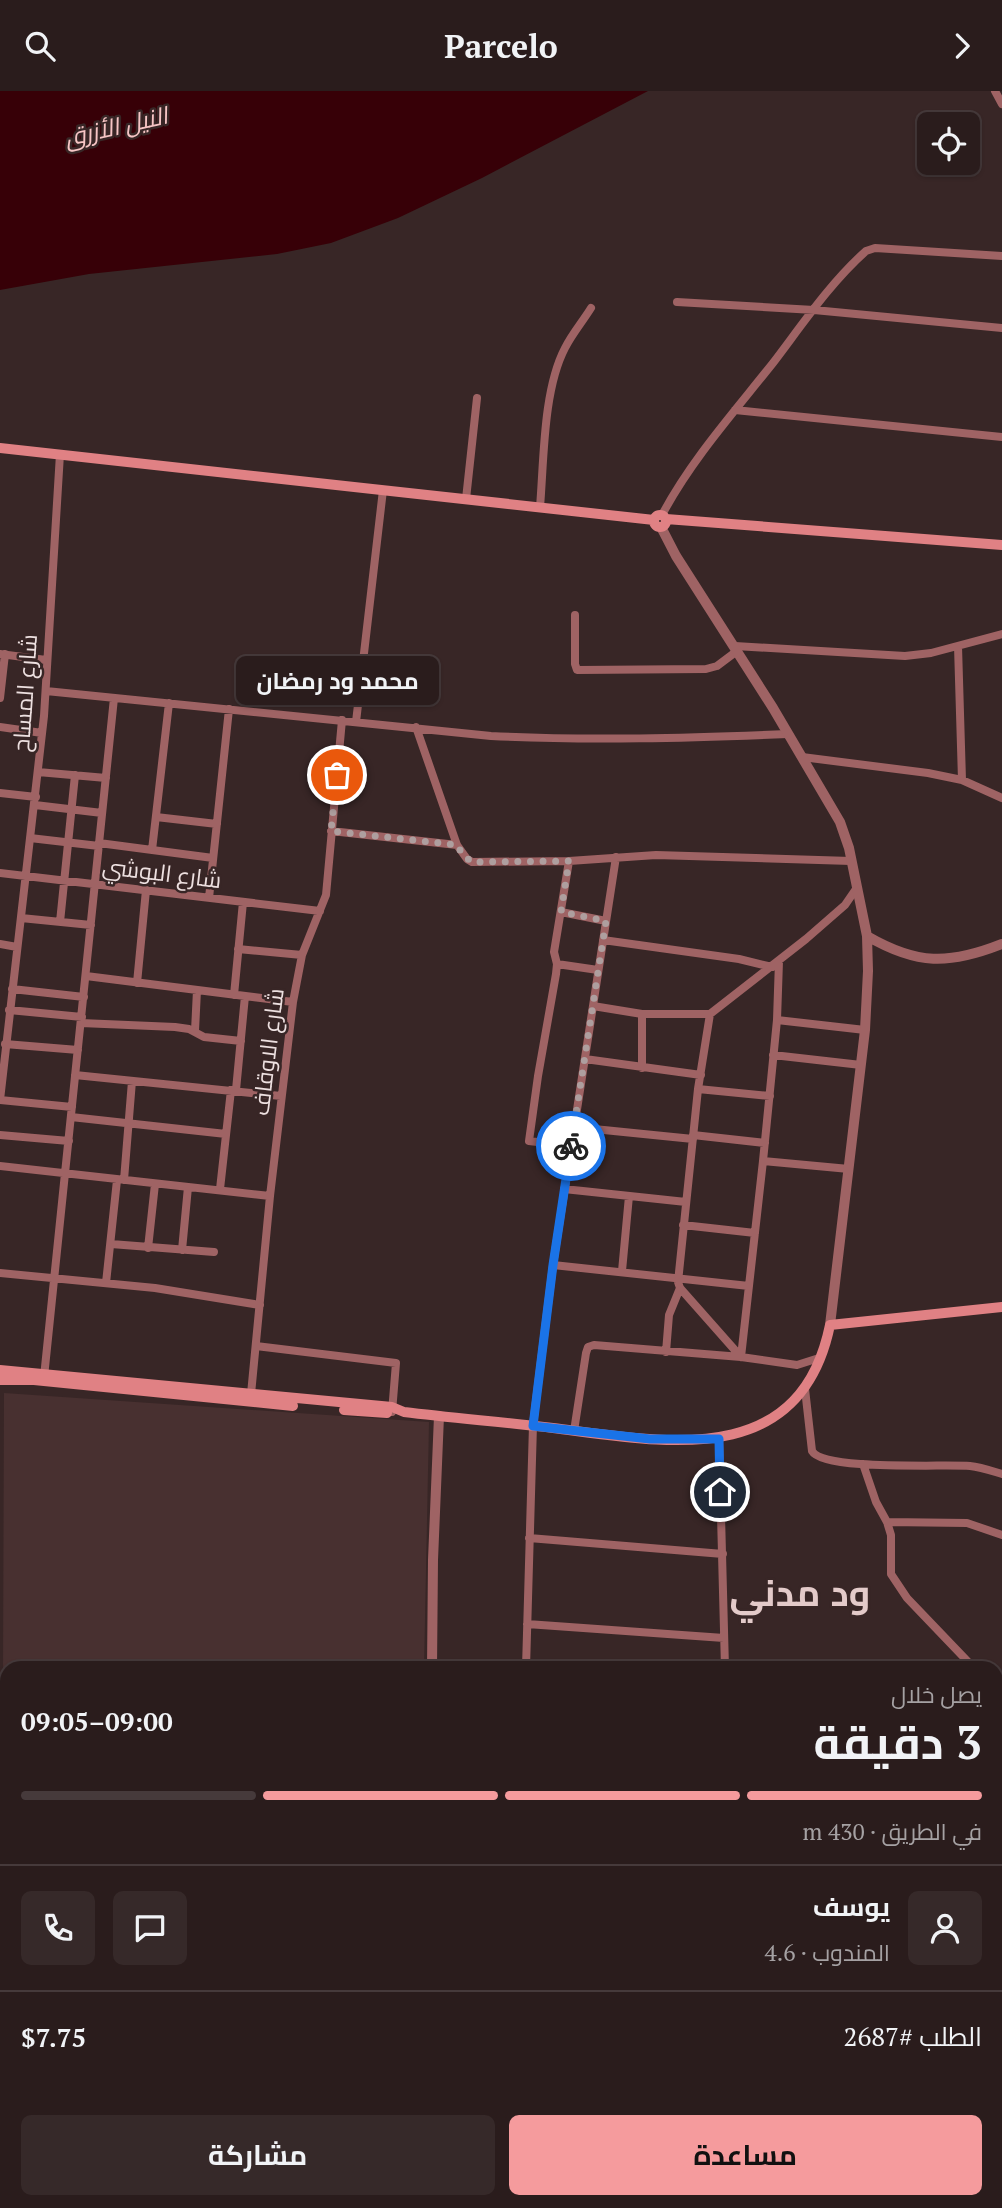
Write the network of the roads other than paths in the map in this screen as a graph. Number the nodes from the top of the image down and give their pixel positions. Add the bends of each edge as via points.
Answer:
1 (995, 91) edge
2 (1002, 104) edge
3 (1002, 257) edge
4 (677, 302) dead end
5 (591, 308) dead end
6 (814, 310) junction
7 (1002, 328) edge
8 (477, 398) dead end
9 (735, 410) junction
10 (1002, 437) edge
11 (0, 448) edge
12 (60, 454) junction
13 (383, 490) junction
14 (466, 499) junction
15 (540, 507) junction
16 (661, 520) junction
17 (1002, 545) edge
18 (575, 615) dead end
19 (1002, 634) edge
20 (958, 646) junction
21 (736, 649) junction
22 (2, 654) edge
23 (46, 660) junction
24 (46, 691) junction
25 (0, 698) edge
26 (114, 698) junction
27 (169, 703) junction
28 (229, 709) junction
29 (342, 720) junction
30 (356, 722) junction
31 (0, 727) edge
32 (416, 727) junction
33 (42, 733) junction
34 (788, 734) junction
35 (802, 757) junction
36 (38, 772) junction
37 (75, 775) junction
38 (106, 778) junction
39 (962, 781) junction
40 (0, 793) edge
41 (1002, 798) edge
42 (35, 801) junction
43 (71, 809) junction
44 (102, 813) junction
45 (156, 817) junction
46 (217, 824) junction
47 (331, 831) junction
48 (30, 838) junction
49 (68, 843) junction
50 (99, 845) junction
51 (457, 845) junction
52 (152, 850) junction
53 (616, 856) junction
54 (213, 858) junction
55 (569, 861) junction
56 (851, 861) junction
57 (0, 873) edge
58 (26, 876) junction
59 (65, 881) junction
60 (95, 884) junction
61 (856, 889) junction
62 (146, 890) junction
63 (209, 898) junction
64 (243, 902) junction
65 (320, 911) junction
66 (561, 912) junction
67 (21, 918) junction
68 (606, 921) junction
69 (60, 922) junction
70 (91, 925) junction
71 (867, 936) junction
72 (603, 940) junction
73 (0, 944) edge
74 (1002, 944) edge
75 (17, 947) junction
76 (238, 949) junction
77 (302, 955) junction
78 (557, 964) junction
79 (775, 964) junction
80 (598, 970) junction
81 (86, 976) junction
82 (137, 983) junction
83 (12, 989) junction
84 (197, 990) junction
85 (234, 995) junction
86 (245, 996) junction
87 (84, 997) junction
88 (293, 1002) junction
89 (593, 1006) junction
90 (6, 1013) edge
91 (642, 1014) junction
92 (710, 1014) junction
93 (81, 1020) junction
94 (777, 1020) junction
95 (865, 1030) junction
96 (195, 1031) junction
97 (241, 1041) junction
98 (5, 1044) junction
99 (78, 1050) junction
100 (773, 1055) junction
101 (2, 1057) edge
102 (585, 1059) junction
103 (861, 1065) junction
104 (642, 1067) junction
105 (75, 1075) junction
106 (701, 1075) junction
107 (132, 1081) junction
108 (698, 1089) junction
109 (234, 1090) junction
110 (281, 1095) junction
111 (769, 1096) junction
112 (0, 1100) edge
113 (71, 1112) junction
114 (129, 1124) junction
115 (574, 1127) junction
116 (226, 1134) junction
117 (0, 1135) edge
118 (693, 1137) junction
119 (69, 1141) junction
120 (765, 1143) junction
121 (571, 1146) junction
122 (763, 1161) junction
123 (0, 1166) edge
124 (849, 1169) junction
125 (66, 1172) junction
126 (121, 1180) junction
127 (155, 1184) junction
128 (188, 1187) junction
129 (220, 1189) junction
130 (564, 1189) junction
131 (270, 1196) junction
132 (629, 1196) junction
133 (686, 1202) junction
134 (683, 1225) junction
135 (755, 1233) junction
136 (111, 1244) junction
137 (148, 1248) junction
138 (182, 1250) junction
139 (214, 1252) dead end
140 (553, 1265) junction
141 (622, 1271) junction
142 (0, 1273) edge
143 (677, 1277) junction
144 (56, 1279) junction
145 (106, 1283) junction
146 (749, 1286) junction
147 (680, 1288) junction
148 (260, 1305) junction
149 (1002, 1307) edge
150 (830, 1325) junction
151 (256, 1346) junction
152 (666, 1352) junction
153 (822, 1356) junction
154 (741, 1357) junction
155 (0, 1370) edge
156 (44, 1377) junction
157 (0, 1380) edge
158 (805, 1389) junction
159 (195, 1392) junction
160 (251, 1394) junction
161 (396, 1411) junction
162 (439, 1416) junction
163 (533, 1426) junction
164 (574, 1431) junction
165 (719, 1439) junction
166 (863, 1464) junction
167 (1002, 1474) edge
168 (887, 1522) junction
169 (1002, 1535) edge
170 (529, 1538) junction
171 (723, 1554) junction
172 (527, 1624) junction
173 (724, 1638) junction
174 (432, 1661) edge
175 (526, 1661) edge
176 (725, 1661) edge
177 (967, 1661) edge

1 - 2 street
3 - 6 street via 866,251
4 - 6 street
5 - 15 street via 555,373
6 - 7 street
6 - 9 street
8 - 14 street
9 - 10 street
9 - 16 street via 673,495
11 - 12 main road
12 - 13 main road
12 - 23 street, شارع المساح
13 - 14 main road
13 - 30 street
14 - 15 main road
15 - 16 main road
16 - 17 main road
16 - 21 street via 676,556
18 - 21 street via 578,670 706,669 717,666
19 - 20 street
20 - 21 street via 905,656
20 - 39 street
21 - 34 street
22 - 23 street
22 - 25 street
23 - 24 street, شارع المساح
24 - 26 street
24 - 33 street, شارع المساح
26 - 27 street
26 - 38 street
27 - 28 street
27 - 45 street
28 - 29 street
28 - 46 street
29 - 30 street
29 - 47 street, شارع الاوقاف
30 - 32 street
31 - 33 street
32 - 34 street via 557,739
32 - 51 street
33 - 36 street, شارع المساح
34 - 35 street
35 - 39 street
35 - 56 street via 839,823
36 - 37 street
36 - 42 street, شارع المساح
37 - 38 street
37 - 43 street
38 - 44 street
39 - 41 street
40 - 42 street
42 - 43 street
42 - 48 street, شارع المساح
43 - 44 street
43 - 49 street
44 - 50 street
45 - 46 street
45 - 52 street
46 - 54 street
47 - 51 street
47 - 65 street, شارع الاوقاف via 326,895
48 - 49 street
48 - 58 street, شارع المساح
49 - 50 street
49 - 59 street
50 - 52 street
50 - 60 street
51 - 55 street via 472,862
52 - 54 street
53 - 55 street
53 - 56 street
53 - 68 street
54 - 63 street
55 - 66 street
56 - 61 street
57 - 58 street, شارع البوشي
58 - 59 street, شارع البوشي
58 - 67 street, شارع المساح
59 - 60 street, شارع البوشي
59 - 69 street
60 - 62 street, شارع البوشي
60 - 70 street
61 - 71 street
61 - 79 street via 845,905
62 - 63 street, شارع البوشي
62 - 82 street
63 - 64 street, شارع البوشي
64 - 65 street, شارع البوشي
64 - 76 street
65 - 77 street, شارع الاوقاف
66 - 68 street
66 - 78 street via 554,952
67 - 69 street
67 - 75 street, شارع المساح
68 - 72 street
69 - 70 street
70 - 81 street
71 - 74 street via 928,960 968,956
71 - 95 street
72 - 79 street
72 - 80 street
73 - 75 street
75 - 83 street, شارع المساح
76 - 77 street
76 - 85 street
77 - 88 street, شارع الاوقاف
78 - 80 street
78 - 121 street via 529,1141
79 - 92 street
79 - 94 street
80 - 89 street
81 - 82 street
81 - 87 street
82 - 84 street
83 - 87 street
83 - 90 street, شارع المساح
84 - 85 street
84 - 96 street
85 - 86 street
86 - 88 street
86 - 97 street
87 - 93 street
88 - 110 street, شارع الاوقاف
89 - 91 street
89 - 102 street
90 - 93 street
90 - 98 street, شارع المساح
91 - 92 street
91 - 104 street
92 - 106 street
93 - 96 street
93 - 99 street
94 - 95 street
94 - 100 street
95 - 103 street
96 - 97 street via 204,1037
97 - 109 street
98 - 99 street
98 - 101 street, شارع المساح
99 - 105 street
100 - 103 street
100 - 111 street
101 - 112 street, شارع المساح
102 - 104 street
102 - 115 street
103 - 124 street
104 - 106 street
105 - 107 street
105 - 113 street
106 - 108 street
107 - 109 street
107 - 114 street
108 - 111 street
108 - 118 street
109 - 110 street
109 - 116 street
110 - 131 street, شارع الاوقاف
111 - 120 street
112 - 113 street
113 - 114 street
113 - 119 street
114 - 116 street
114 - 126 street
115 - 118 street
115 - 121 street
116 - 129 street
117 - 119 street
118 - 120 street
118 - 133 street
119 - 125 street
120 - 122 street
121 - 130 street
122 - 124 street
122 - 135 street
123 - 125 street
124 - 150 street
125 - 126 street
125 - 144 street
126 - 127 street
126 - 136 street
127 - 128 street
127 - 137 street
128 - 129 street
128 - 138 street
129 - 131 street
130 - 132 street
130 - 140 street
131 - 148 street, شارع الاوقاف
132 - 133 street
132 - 141 street
133 - 134 street
134 - 135 street
134 - 143 street
135 - 146 street
136 - 137 street
136 - 145 street
137 - 138 street
138 - 139 street
140 - 141 street
140 - 163 street
141 - 143 street
142 - 144 street
143 - 146 street
143 - 147 street
144 - 145 street
144 - 156 street
145 - 148 street
146 - 154 street
147 - 152 street via 670,1315
147 - 154 street
148 - 151 street, شارع الاوقاف
149 - 150 main road
150 - 153 main road
151 - 160 street, شارع الاوقاف
151 - 161 street via 394,1362
152 - 154 street
152 - 164 street via 589,1347
153 - 154 street via 797,1366
153 - 158 main road
155 - 156 main road
156 - 157 main road
156 - 159 main road
158 - 165 main road via 762,1424
158 - 166 street via 814,1455
159 - 160 main road
159 - 161 main road
160 - 161 main road
161 - 162 main road
162 - 163 main road
162 - 174 street
163 - 164 main road
163 - 170 street
164 - 165 main road via 650,1439
165 - 171 street
166 - 167 street via 963,1466
166 - 168 street
168 - 169 street via 967,1523
168 - 177 street via 891,1574 907,1598
170 - 171 street
170 - 172 street
171 - 173 street
172 - 173 street
172 - 175 street
173 - 176 street

